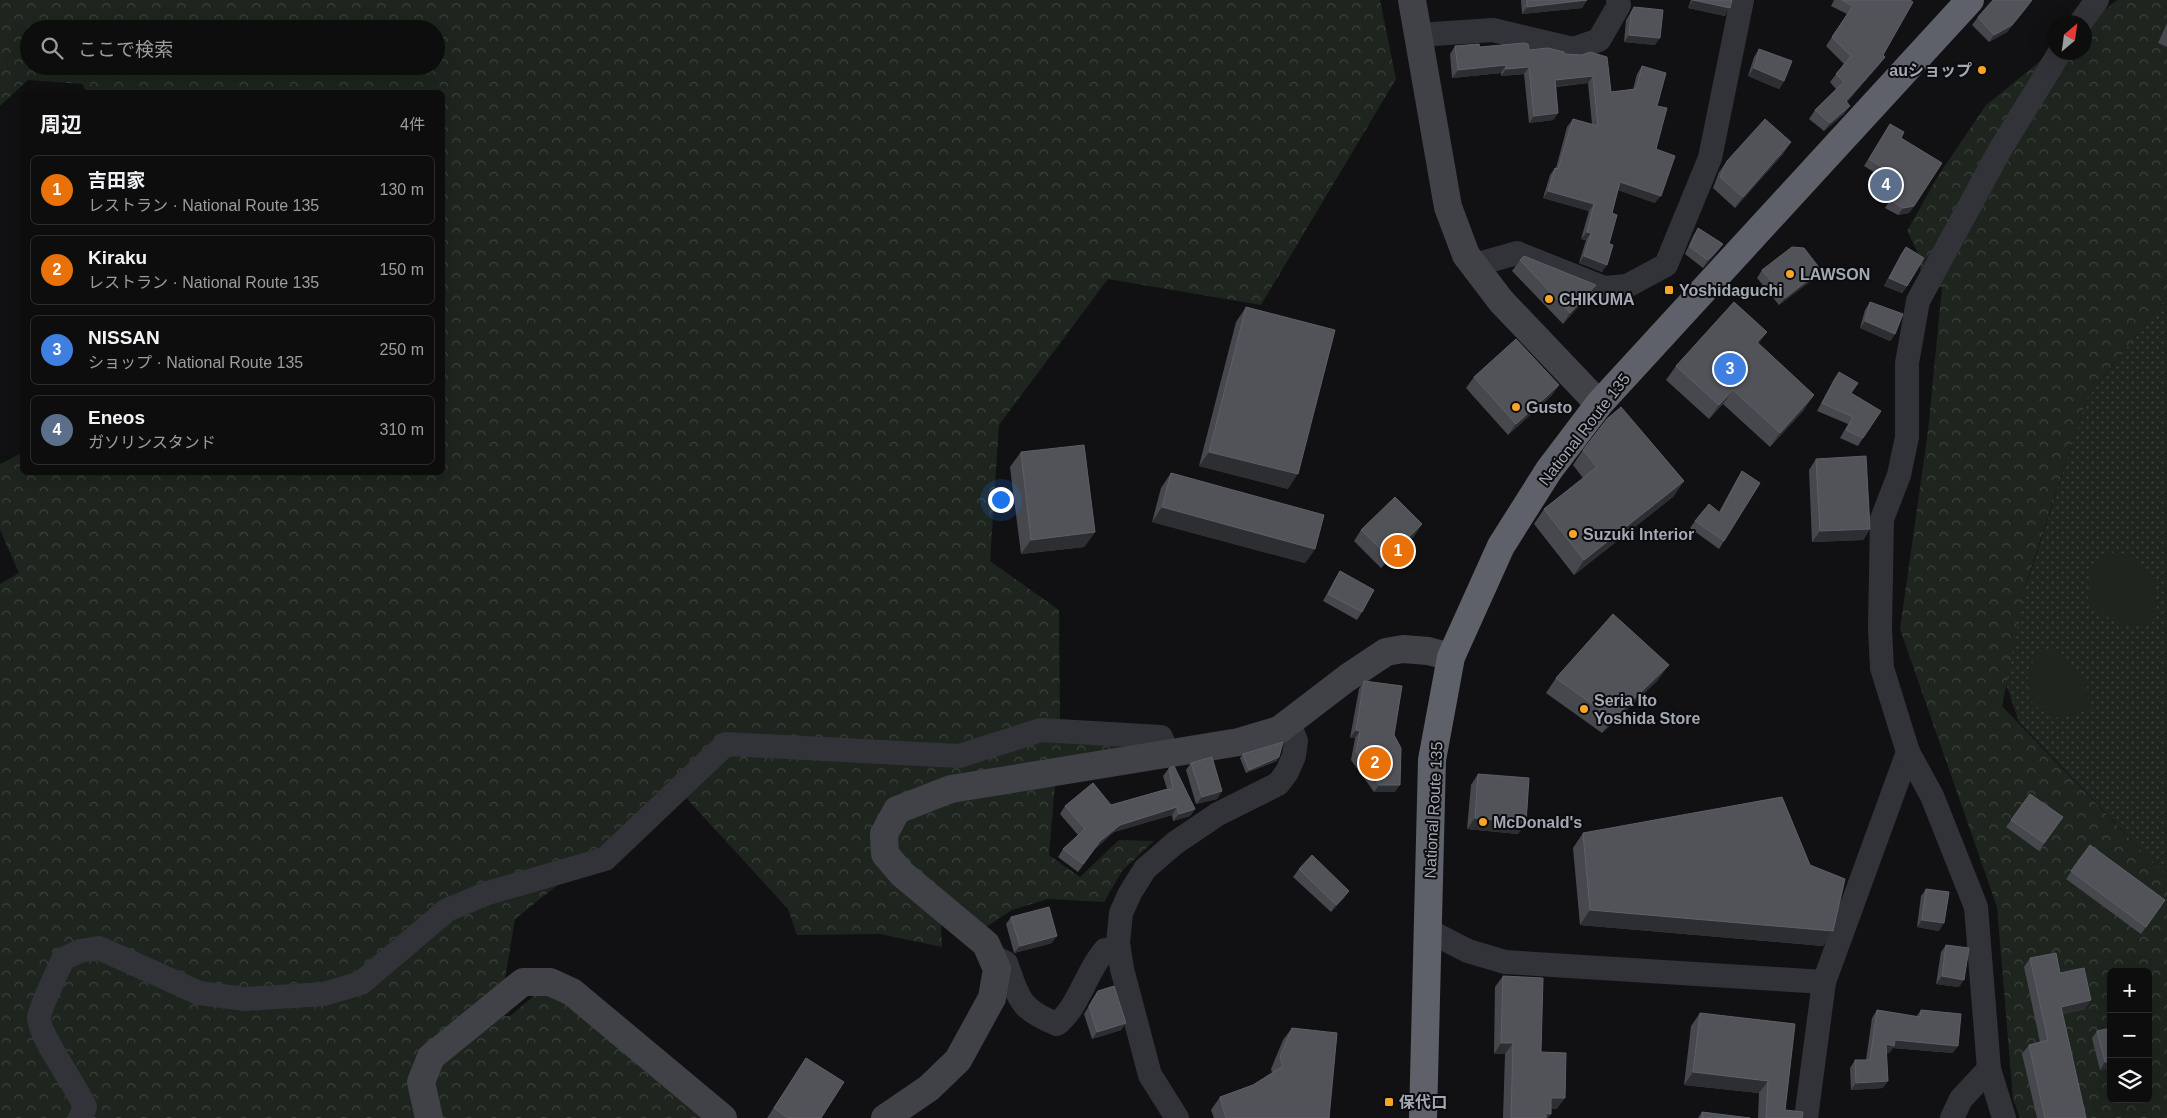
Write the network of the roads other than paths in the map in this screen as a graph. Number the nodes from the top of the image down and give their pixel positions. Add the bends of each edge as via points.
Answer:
1 (1412, 0) edge
2 (1618, 0) edge
3 (1742, 0) edge
4 (1970, 0) edge
5 (2097, 0) edge
6 (2086, 15) edge
7 (1418, 35) junction
8 (2055, 60) edge
9 (1474, 265) junction
10 (1600, 404) junction
11 (1451, 657) junction
12 (1289, 723) junction
13 (1908, 752) junction
14 (1168, 755) junction
15 (1429, 931) junction
16 (1119, 949) junction
17 (992, 956) junction
18 (1824, 982) junction
19 (1989, 1069) junction
20 (80, 1118) edge
21 (429, 1118) edge
22 (723, 1118) edge
23 (885, 1118) edge
24 (1177, 1118) edge
25 (1423, 1118) edge
26 (1806, 1118) edge
27 (1952, 1118) edge
28 (2004, 1118) edge

1 - 7 street
2 - 7 street via 1619,5 1599,40 1573,49 1494,30
3 - 9 street via 1710,158 1666,266 1627,286 1604,288 1517,253
4 - 10 highway, National Route 135
5 - 6 street
7 - 9 street via 1448,207 1466,255
8 - 13 street via 2001,148 1918,301 1907,363 1907,437 1899,475 1882,519 1882,668
9 - 10 street via 1501,301
10 - 11 highway, National Route 135 via 1548,470 1501,546
11 - 12 street via 1403,649 1386,652
11 - 15 highway, National Route 135 via 1432,760
12 - 14 street via 1278,730 1239,742
12 - 16 street via 1296,741 1294,756 1278,784 1218,814 1175,843 1145,869 1121,913
13 - 18 street
13 - 19 street via 1932,796 1976,908
14 - 17 street via 951,789 897,810 884,834 885,854 902,874 986,944
14 - 20 street via 1161,737 1041,730 959,756 726,744 605,859 488,892 447,910 361,984 324,994 245,999 199,993 98,948 80,951 63,959 39,1017 42,1031 80,1093 85,1106
15 - 18 street via 1468,951 1505,962
15 - 25 highway, National Route 135
16 - 17 street via 1105,950 1093,964 1068,1014 1056,1024 1025,1008 1006,964
16 - 24 street via 1150,1075
17 - 23 street via 997,969 992,998 958,1060 930,1088
18 - 26 street
19 - 27 street via 1961,1099
19 - 28 street
21 - 22 street via 421,1082 431,1056 523,982 550,982 572,992

